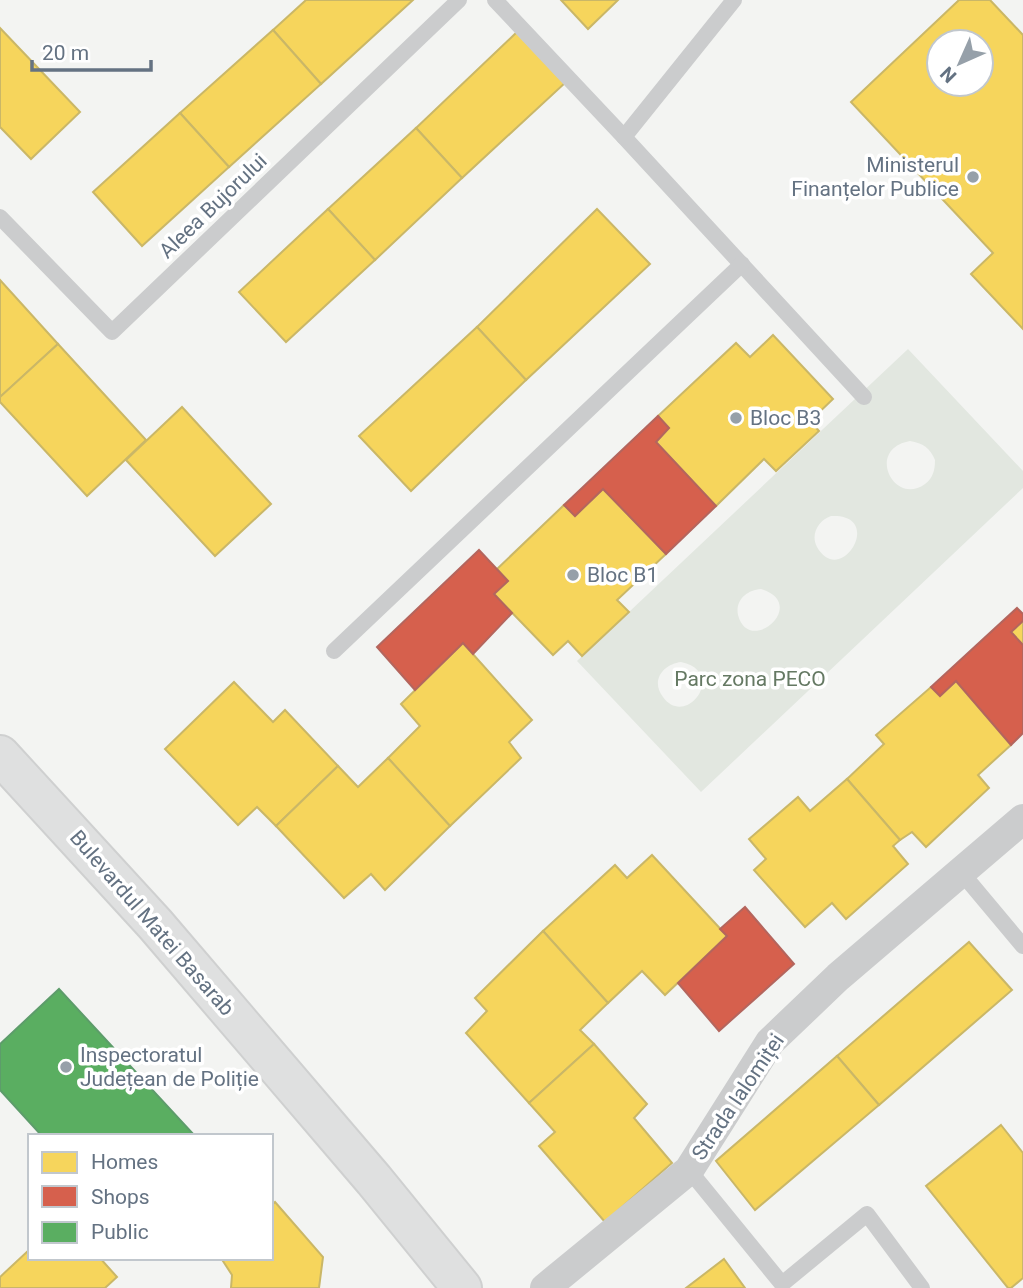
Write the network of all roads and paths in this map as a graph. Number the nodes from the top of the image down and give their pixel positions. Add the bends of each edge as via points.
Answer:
1 (459, 0) edge
2 (495, 0) edge
3 (734, 0) edge
4 (624, 137) junction
5 (0, 217) edge
6 (742, 264) junction
7 (863, 397) dead end
8 (334, 651) dead end
9 (0, 755) edge
10 (1023, 819) edge
11 (961, 872) junction
12 (1023, 946) edge
13 (689, 1170) junction
14 (462, 1288) edge
15 (545, 1288) edge
16 (922, 1288) edge

1 - 5 lane, Aleea Bujorului via 112,332
2 - 4 lane
3 - 4 lane
4 - 6 lane
6 - 7 lane
6 - 8 lane
9 - 14 main road, Bulevardul Matei Basarab via 155,924
10 - 11 street, Strada Ialomiței
11 - 12 lane
11 - 13 street, Strada Ialomiței via 838,976 770,1042
13 - 15 street, Strada Ialomiței
13 - 16 lane via 782,1284 867,1214

